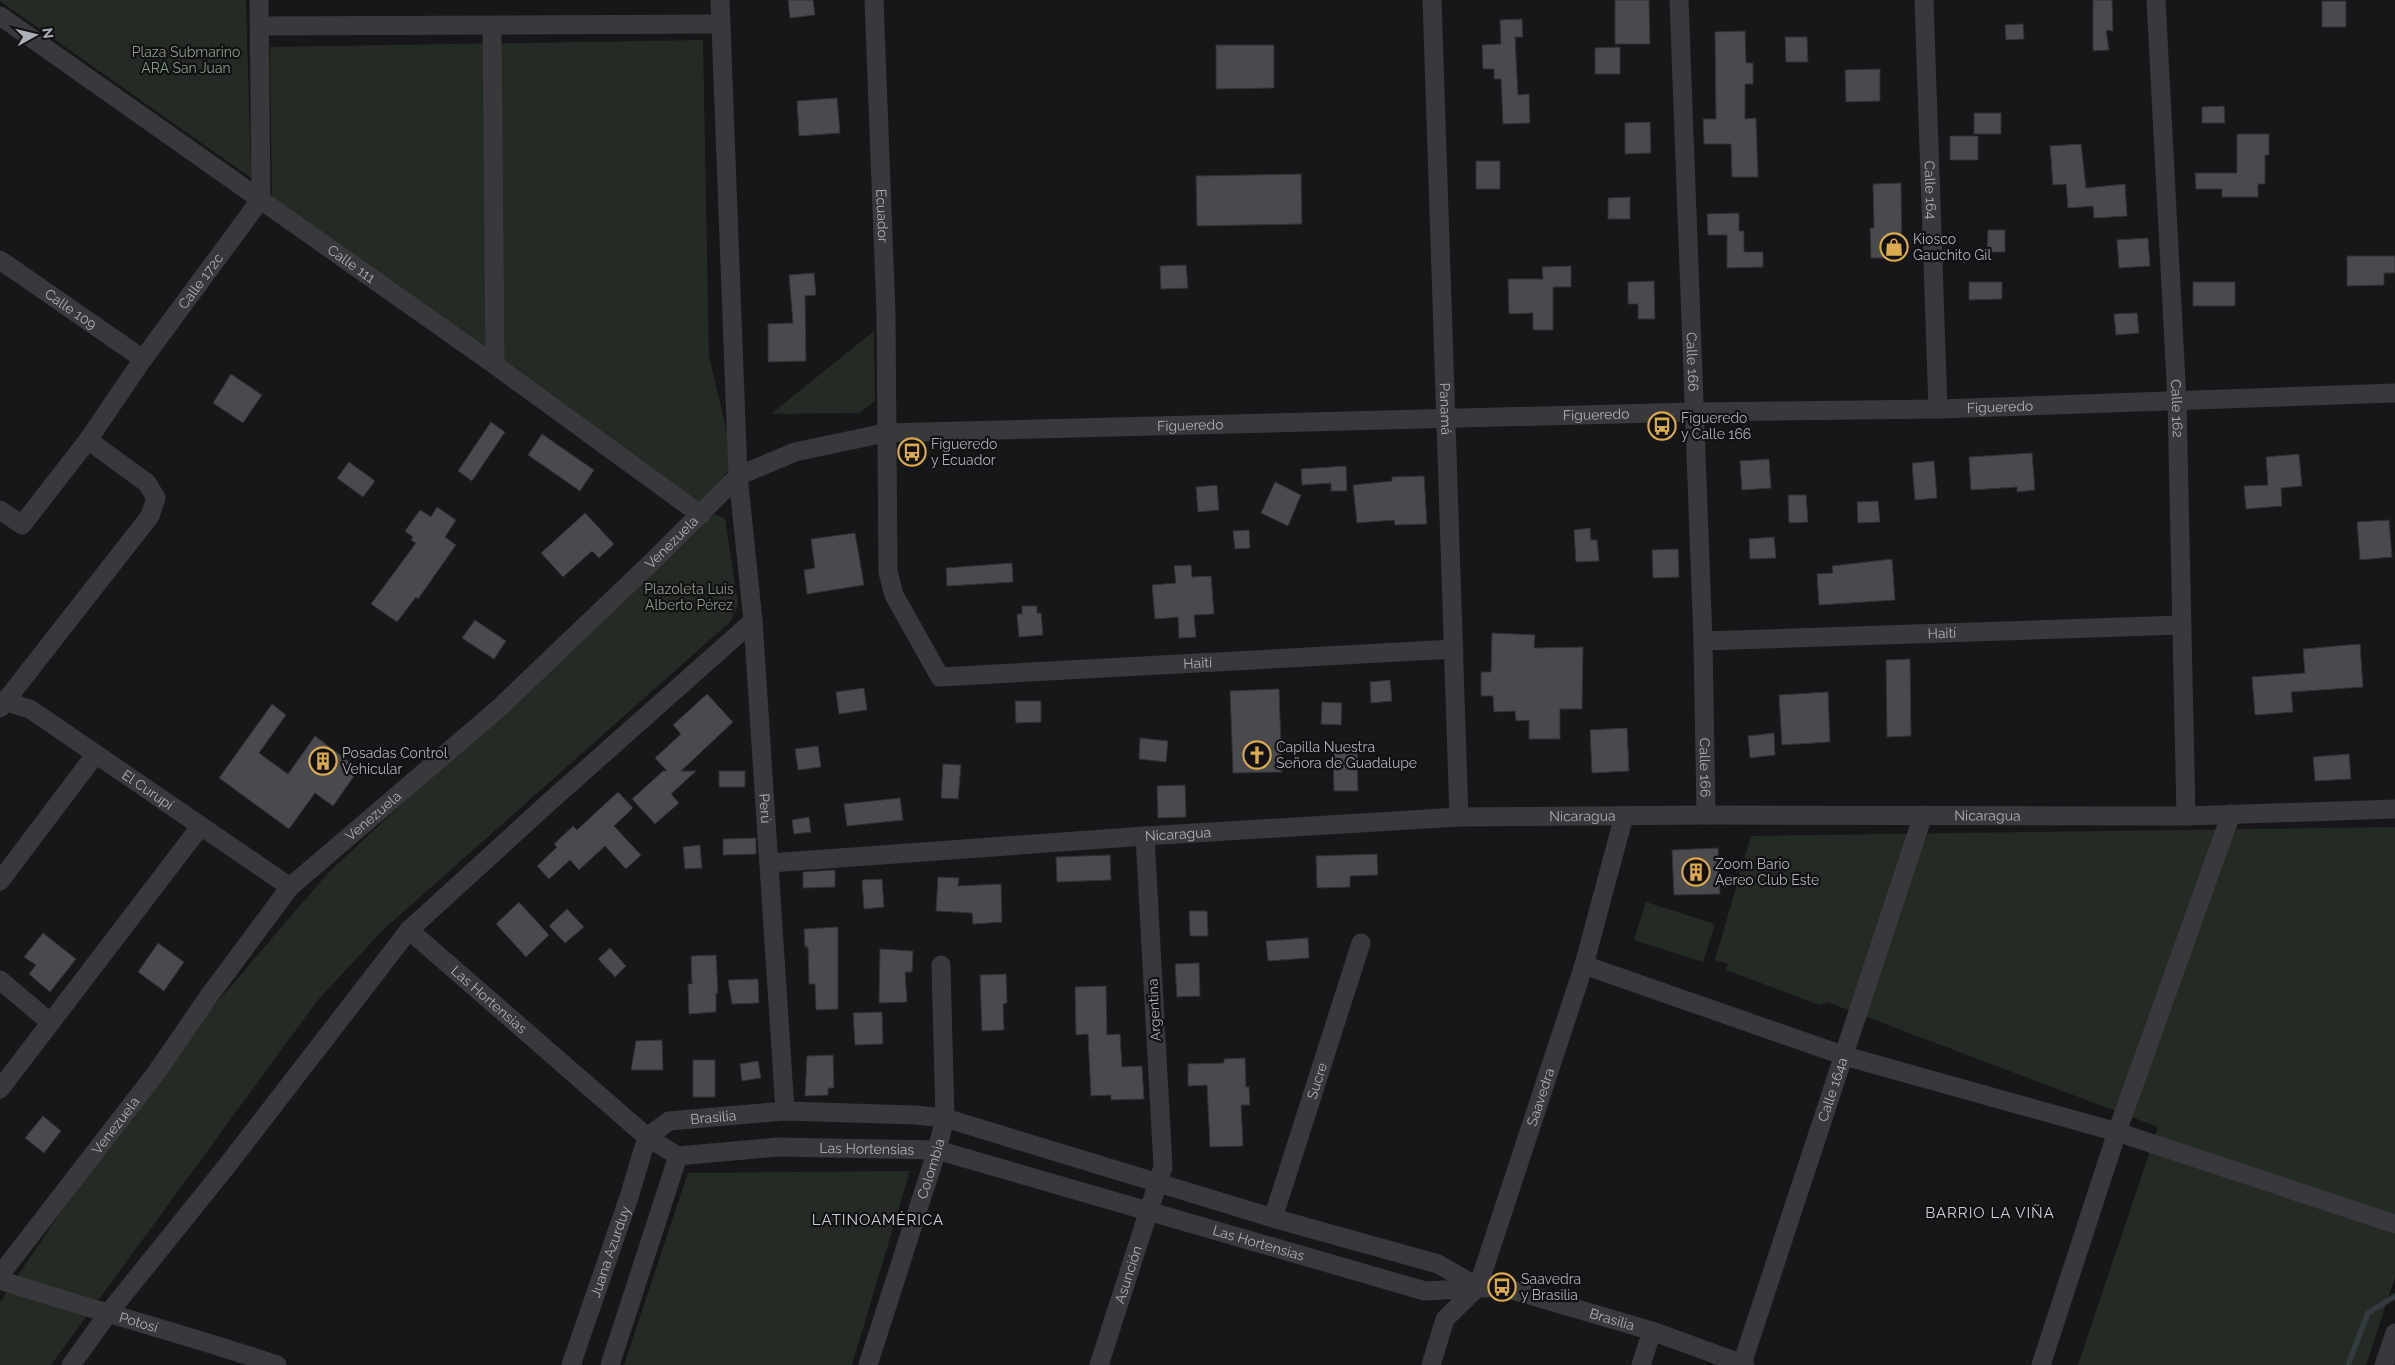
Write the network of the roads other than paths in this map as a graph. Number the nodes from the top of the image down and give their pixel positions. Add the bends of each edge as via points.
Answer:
1 (259, 0) edge
2 (720, 0) edge
3 (874, 0) edge
4 (1432, 0) edge
5 (1679, 0) edge
6 (1924, 0) edge
7 (2156, 0) edge
8 (0, 16) edge
9 (721, 24) junction
10 (260, 26) junction
11 (492, 26) junction
12 (261, 199) junction
13 (0, 260) edge
14 (143, 359) junction
15 (495, 366) junction
16 (2395, 393) edge
17 (2177, 401) junction
18 (1938, 409) junction
19 (1693, 412) junction
20 (1448, 420) junction
21 (885, 433) junction
22 (88, 440) junction
23 (738, 476) junction
24 (0, 510) edge
25 (701, 515) junction
26 (753, 621) junction
27 (2181, 625) junction
28 (1703, 641) junction
29 (1454, 649) junction
30 (940, 677) joint
31 (2, 703) edge
32 (96, 755) junction
33 (2395, 809) edge
34 (2231, 814) junction
35 (1706, 815) junction
36 (1923, 815) junction
37 (1624, 816) junction
38 (2186, 816) junction
39 (1460, 817) junction
40 (200, 827) junction
41 (1144, 836) junction
42 (770, 863) junction
43 (0, 881) edge
44 (290, 887) junction
45 (409, 930) junction
46 (1361, 944) dead end
47 (941, 965) dead end
48 (1584, 965) junction
49 (0, 980) edge
50 (51, 1023) junction
51 (1844, 1056) junction
52 (0, 1089) edge
53 (785, 1111) junction
54 (945, 1118) junction
55 (2117, 1132) junction
56 (647, 1137) junction
57 (937, 1150) junction
58 (678, 1156) junction
59 (1159, 1184) junction
60 (1150, 1212) junction
61 (1273, 1218) junction
62 (2395, 1224) edge
63 (0, 1275) edge
64 (0, 1280) edge
65 (1478, 1287) junction
66 (107, 1315) junction
67 (1652, 1331) junction
68 (2395, 1333) edge
69 (1743, 1364) edge
70 (71, 1365) edge
71 (277, 1365) edge
72 (571, 1365) edge
73 (610, 1365) edge
74 (868, 1365) edge
75 (1099, 1365) edge
76 (1431, 1365) edge
77 (1641, 1365) edge
78 (2042, 1365) edge
79 (2384, 1365) edge

1 - 10 street
2 - 9 street, Perú
3 - 21 street, Ecuador via 886,313
4 - 20 street, Panamá
5 - 19 street, Calle 166
6 - 18 street, Calle 164
7 - 17 street, Calle 162
8 - 12 street, Calle 111
9 - 11 street
9 - 23 street, Perú
10 - 11 street
10 - 12 street
11 - 15 street
12 - 14 street, Calle 172c
12 - 15 street, Calle 111
13 - 14 street, Calle 109
14 - 22 street, Calle 172c
15 - 25 street, Calle 111
16 - 17 street, Figueredo
17 - 18 street, Figueredo
17 - 27 street, Calle 162
18 - 19 street, Figueredo
19 - 20 street, Figueredo
19 - 28 street, Calle 166
20 - 21 street, Figueredo
20 - 29 street, Panamá
21 - 23 street, Venezuela via 795,452
21 - 30 street, Ecuador via 888,572 894,595
22 - 24 street, Calle 172c via 22,525
22 - 31 street via 147,483 156,498 150,516
23 - 25 street, Venezuela
23 - 26 street, Perú
25 - 44 street, Venezuela via 498,709
26 - 42 street, Perú
26 - 45 street
27 - 28 street, Haití
27 - 38 street, Calle 162
28 - 35 street, Calle 166
29 - 30 street, Haití
29 - 39 street, Panamá
31 - 32 street, El Curupí via 30,709
32 - 40 street, El Curupí
32 - 43 street
33 - 34 street, Nicaragua
34 - 38 street, Nicaragua
34 - 55 street
35 - 36 street, Nicaragua
35 - 37 street, Nicaragua
36 - 38 street, Nicaragua
36 - 51 street, Calle 164a
37 - 39 street, Nicaragua
37 - 48 street, Saavedra
39 - 41 street, Nicaragua
40 - 44 street, El Curupí
40 - 50 street
41 - 42 street, Nicaragua
41 - 59 street, Argentina via 1163,1168
42 - 53 street, Perú
44 - 63 street, Venezuela via 156,1073
45 - 56 street, Las Hortensias
45 - 66 street
46 - 61 street, Sucre
47 - 54 street, Colombia
48 - 51 street
48 - 65 street, Saavedra
49 - 50 street
50 - 52 street
51 - 55 street
51 - 69 street, Calle 164a
53 - 54 street, Las Hortensias
53 - 56 street, Brasilia via 669,1121
54 - 57 street, Colombia
54 - 59 street, Las Hortensias
55 - 62 street
55 - 78 street
56 - 58 street, Las Hortensias
56 - 72 street, Juana Azurduy
57 - 58 street, Las Hortensias via 778,1147
57 - 60 street, Las Hortensias
57 - 74 street, Colombia
58 - 73 street
59 - 60 street, Asunción
59 - 61 street, Las Hortensias
60 - 65 street, Las Hortensias via 1425,1292
60 - 75 street, Asunción
61 - 65 street, Las Hortensias via 1438,1264
64 - 66 street, Potosí
65 - 67 street, Brasilia via 1502,1287
65 - 76 street, Saavedra via 1445,1319
66 - 70 street
66 - 71 street, Potosí via 189,1336
67 - 69 street, Brasilia
67 - 77 street
68 - 79 street

